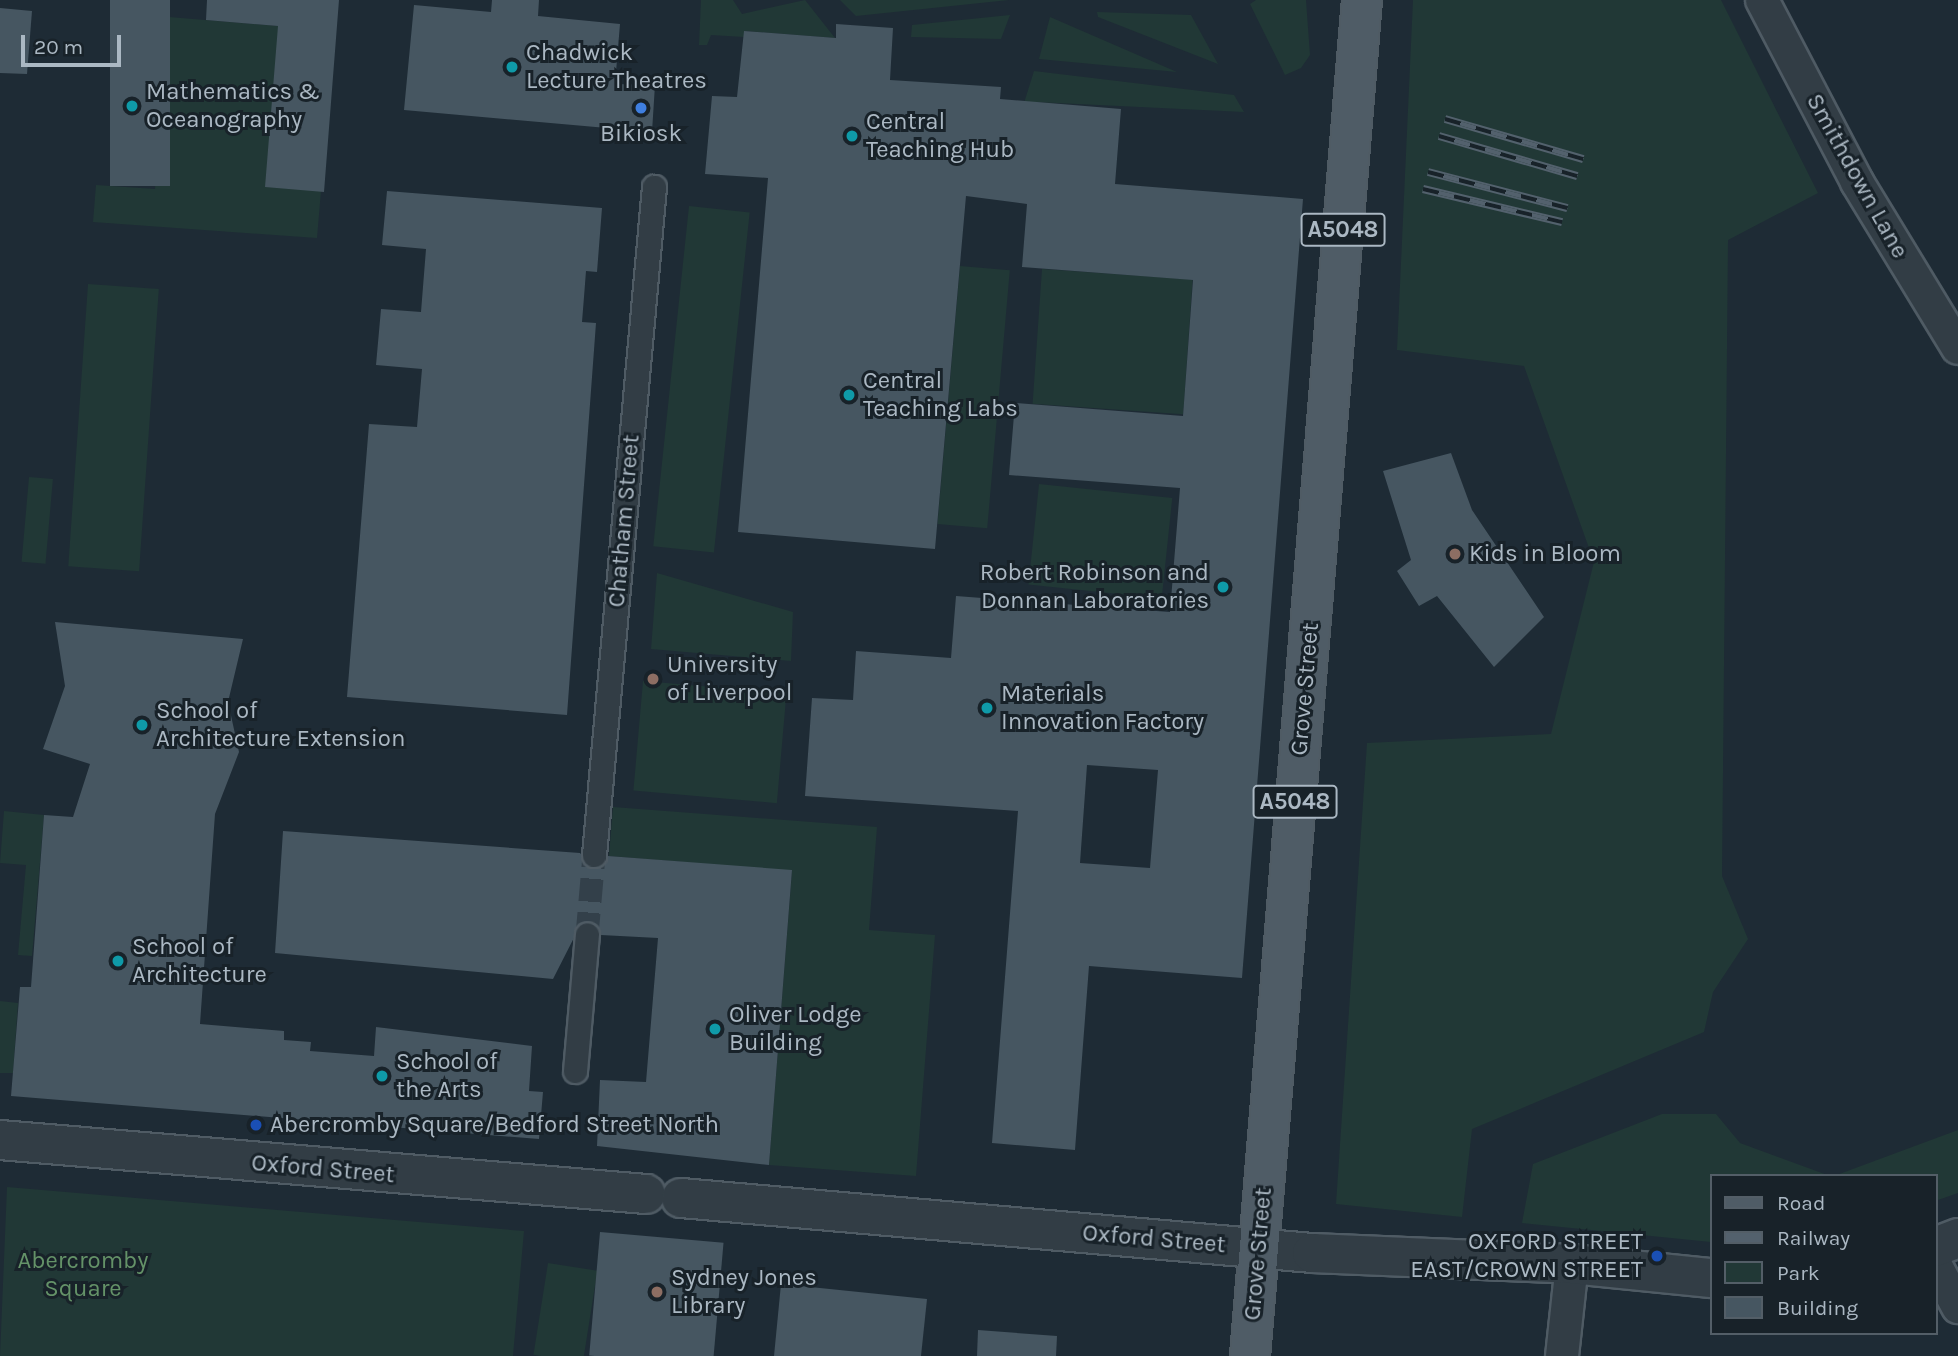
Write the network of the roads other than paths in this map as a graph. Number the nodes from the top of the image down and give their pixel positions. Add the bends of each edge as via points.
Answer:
1 (1350, 0) edge
2 (1362, 0) edge
3 (1762, 0) edge
4 (1352, 105) junction
5 (654, 187) dead end
6 (1958, 348) edge
7 (594, 855) tunnel mouth
8 (587, 935) tunnel mouth
9 (575, 1071) dead end
10 (0, 1140) edge
11 (1958, 1238) edge
12 (1937, 1246) edge
13 (1260, 1249) junction
14 (1572, 1264) junction
15 (1937, 1268) edge
16 (1710, 1278) edge
17 (1958, 1307) edge
18 (1250, 1356) edge
19 (1562, 1356) edge

1 - 4 main road, Grove Street / A5048
2 - 4 main road, Grove Street / A5048
3 - 6 street, Smithdown Lane via 1857,182
4 - 13 main road, Grove Street / A5048
5 - 7 street, Chatham Street
8 - 9 street
10 - 13 street, Oxford Street
11 - 12 street
13 - 14 street, Oxford Street
13 - 18 main road, Grove Street / A5048
14 - 16 street, Oxford Street
14 - 19 street
15 - 17 street

